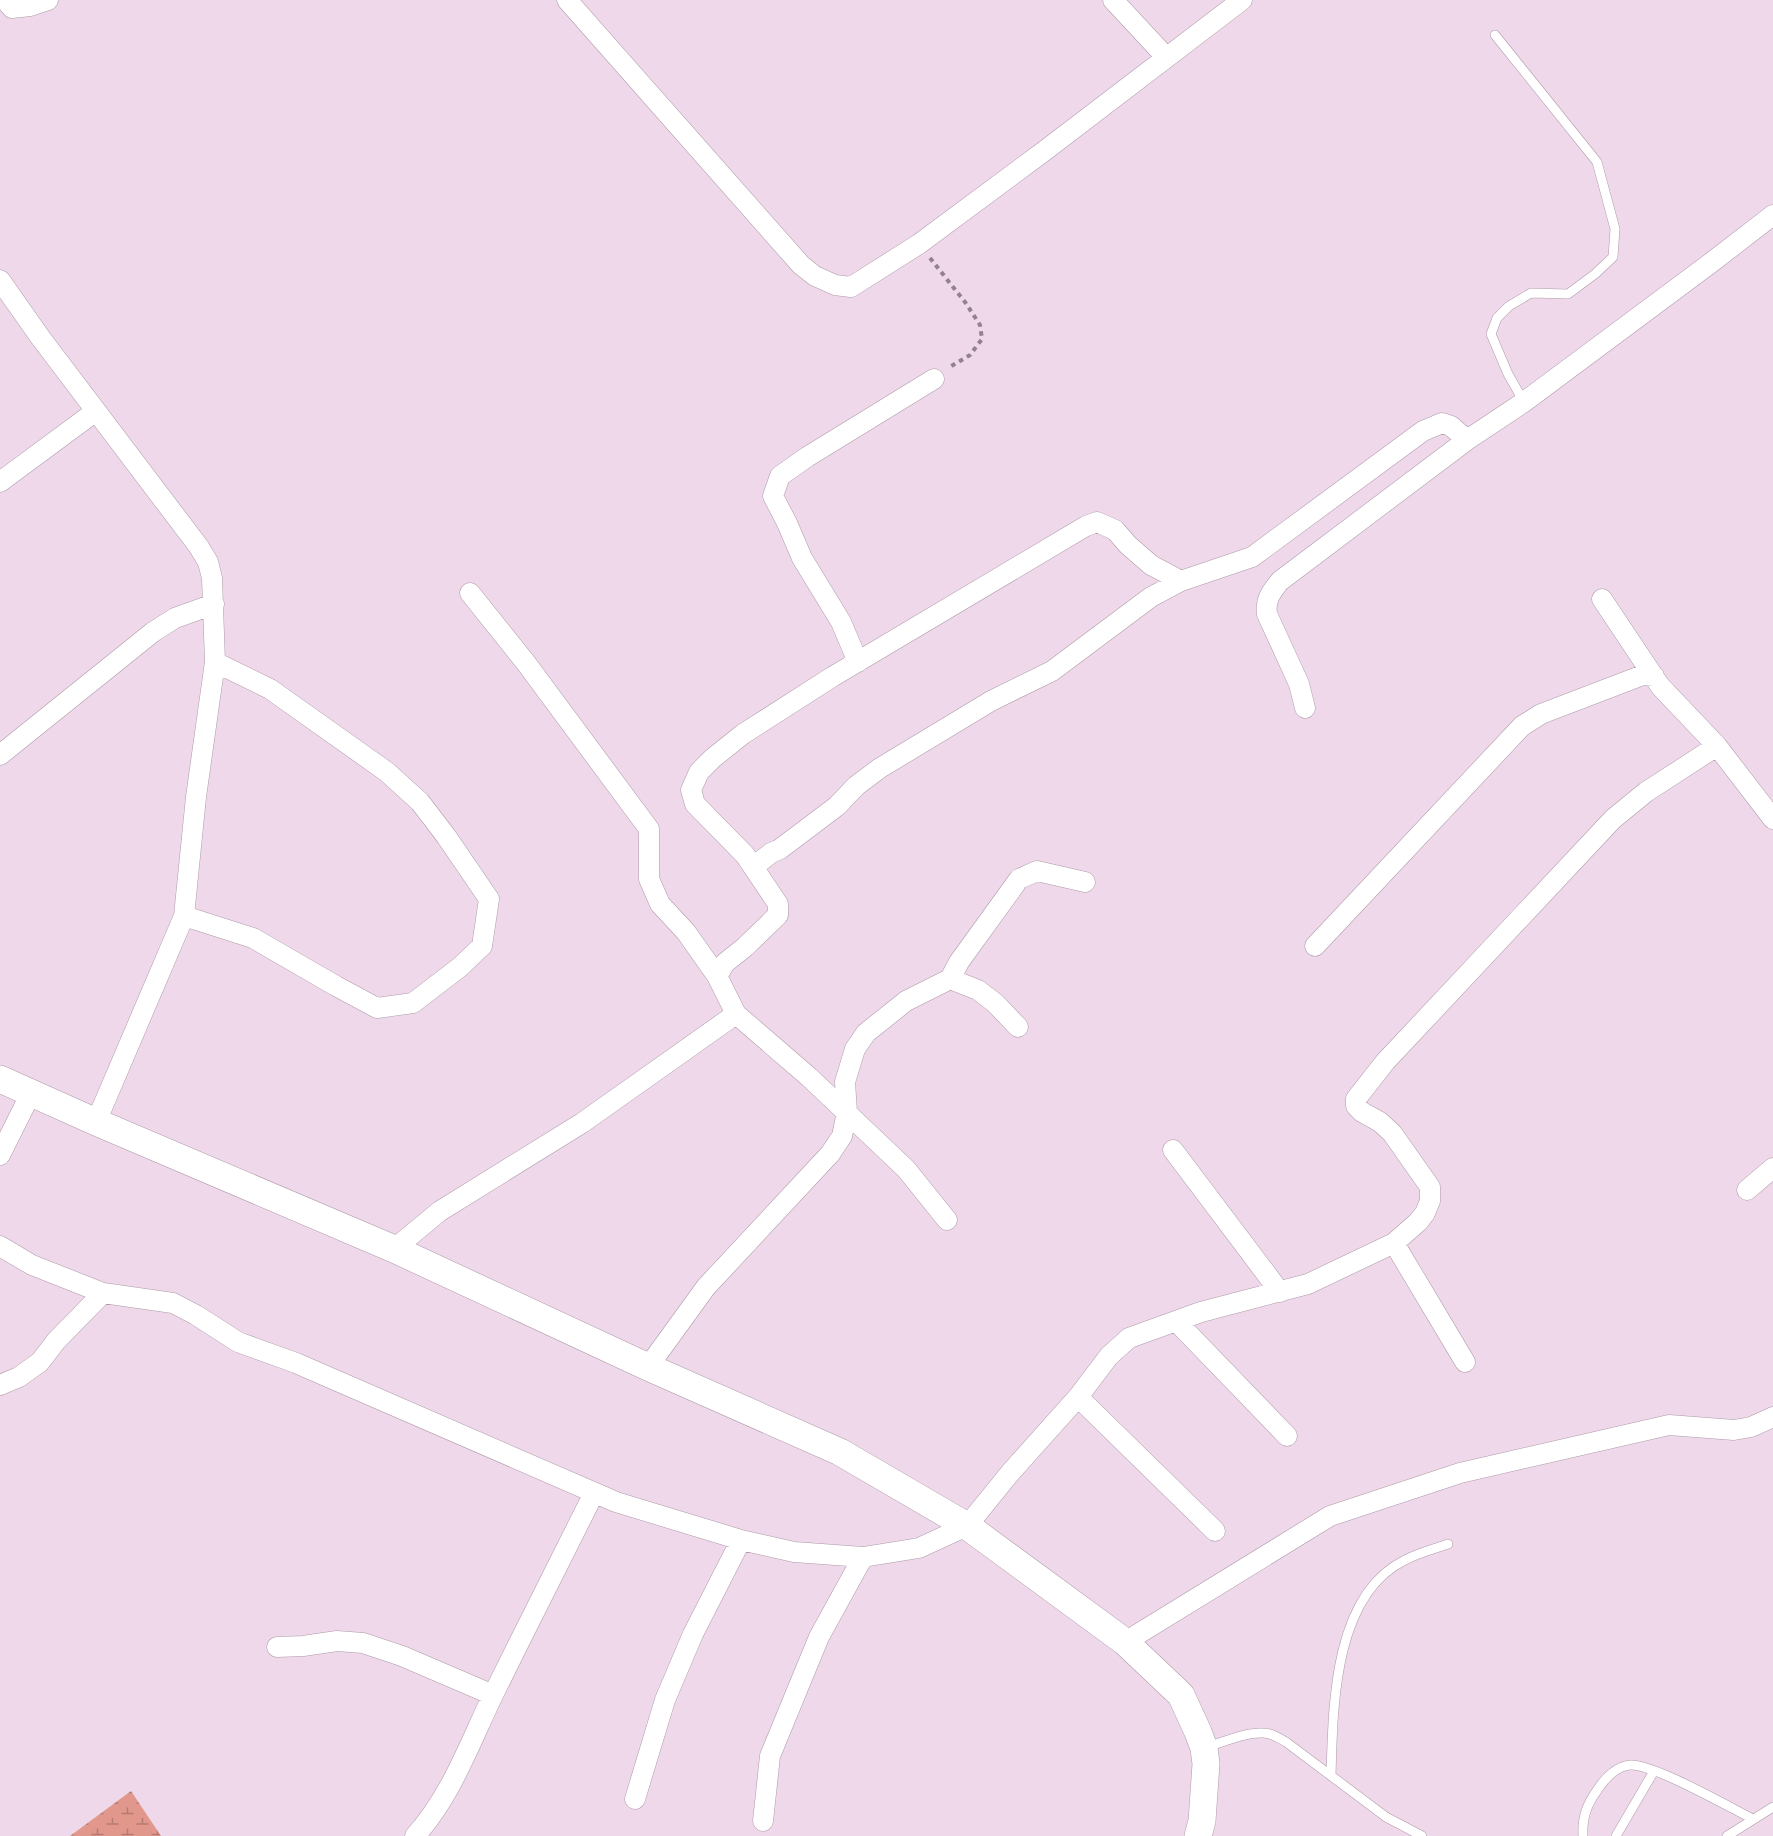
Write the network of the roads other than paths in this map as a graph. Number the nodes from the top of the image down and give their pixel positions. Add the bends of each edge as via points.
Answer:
1 (5, 0) edge
2 (48, 0) edge
3 (567, 0) edge
4 (1113, 0) edge
5 (1242, 0) edge
6 (1495, 35) dead end
7 (1166, 57) junction
8 (1773, 215) edge
9 (0, 280) edge
10 (934, 379) road end
11 (1524, 402) junction
12 (96, 411) junction
13 (1467, 440) junction
14 (0, 482) edge
15 (1181, 581) junction
16 (470, 593) dead end
17 (1602, 600) dead end
18 (214, 604) junction
19 (214, 662) junction
20 (858, 662) junction
21 (1654, 676) junction
22 (1305, 708) dead end
23 (1717, 746) junction
24 (0, 755) edge
25 (1773, 819) edge
26 (753, 867) junction
27 (1085, 882) dead end
28 (184, 916) junction
29 (1315, 946) dead end
30 (717, 976) junction
31 (950, 979) junction
32 (736, 1014) junction
33 (1018, 1028) dead end
34 (0, 1079) edge
35 (31, 1093) junction
36 (847, 1112) junction
37 (96, 1122) junction
38 (1173, 1150) dead end
39 (0, 1155) edge
40 (1773, 1168) edge
41 (1747, 1190) dead end
42 (947, 1220) dead end
43 (1394, 1243) junction
44 (0, 1246) edge
45 (394, 1249) junction
46 (1280, 1292) junction
47 (103, 1293) junction
48 (1176, 1322) junction
49 (1465, 1362) dead end
50 (648, 1366) junction
51 (0, 1385) edge
52 (1078, 1397) junction
53 (1773, 1417) edge
54 (1287, 1436) dead end
55 (594, 1493) junction
56 (967, 1526) junction
57 (1215, 1531) dead end
58 (741, 1540) junction
59 (1448, 1544) dead end
60 (863, 1557) junction
61 (1125, 1642) junction
62 (277, 1647) dead end
63 (493, 1695) junction
64 (1204, 1748) junction
65 (1653, 1771) junction
66 (1331, 1776) junction
67 (634, 1799) dead end
68 (1773, 1807) edge
69 (1753, 1819) junction
70 (764, 1821) dead end
71 (415, 1836) edge
72 (1198, 1836) edge
73 (1422, 1836) edge
74 (1583, 1836) edge
75 (1616, 1836) edge
76 (1727, 1836) edge

1 - 2 street via 12,8
3 - 7 street via 801,265 835,285 851,287 919,244
4 - 7 street
5 - 7 street
6 - 11 lane via 1597,162 1614,229 1613,257 1595,274 1568,294 1531,293 1497,318 1491,334
8 - 11 street
9 - 12 street
10 - 20 street via 780,476 772,496 802,558 841,622
11 - 13 street
12 - 14 street
12 - 18 street via 199,547 208,562
13 - 15 street via 1442,423 1423,431 1252,557
13 - 22 street via 1270,592 1267,614 1299,684
15 - 20 street via 1151,565 1115,530 1097,522
15 - 26 street via 1151,597 1052,671 991,701 880,768 837,806
16 - 30 street via 649,829 649,879 660,904 686,932
17 - 21 street
18 - 19 street
18 - 24 street via 175,618 153,632
19 - 28 street
19 - 28 street via 270,689 387,772 420,802 489,899 483,946 413,1003 377,1008 253,938
20 - 26 street via 743,734 713,758 694,781 691,789 695,804
21 - 23 street
21 - 29 street via 1643,675 1541,714 1522,726
23 - 25 street
23 - 43 street via 1646,792 1613,819 1385,1062 1356,1099 1362,1112 1392,1133 1430,1187 1425,1213
26 - 30 street via 778,904 778,915 724,963
27 - 31 street via 1037,871 1019,879
28 - 37 street
30 - 32 street
31 - 33 street via 978,990
31 - 36 street via 906,1000 866,1033 855,1049 845,1082
32 - 36 street
32 - 45 street via 582,1123 440,1211
34 - 35 street
35 - 37 street
35 - 39 street
36 - 42 street via 906,1169
36 - 50 street via 842,1136 830,1154 706,1287
37 - 45 street
38 - 46 street
40 - 41 street
43 - 46 street via 1308,1284
43 - 49 street
44 - 47 street via 32,1265
45 - 50 street
46 - 48 street
47 - 51 street via 40,1362
47 - 55 street via 173,1303 238,1342 296,1363
48 - 52 street via 1129,1338 1109,1356
48 - 54 street
50 - 56 street via 840,1452
52 - 56 street
52 - 57 street
53 - 61 street via 1734,1430 1669,1425 1460,1473 1330,1516
55 - 58 street
55 - 63 street
56 - 60 street via 919,1548
56 - 61 street
58 - 60 street via 794,1552
58 - 67 street via 693,1634 665,1700
59 - 66 lane via 1404,1560 1380,1578 1362,1599 1348,1631 1338,1678
60 - 70 street via 819,1637 770,1756
61 - 64 street via 1181,1695
62 - 63 street via 337,1641 363,1643
63 - 71 street via 447,1791
64 - 66 lane via 1265,1733 1286,1742
64 - 72 street via 1206,1764
65 - 69 lane
65 - 74 lane via 1633,1764 1613,1772 1588,1803 1582,1821
65 - 75 lane
66 - 73 lane via 1386,1817
68 - 69 lane
69 - 76 lane

